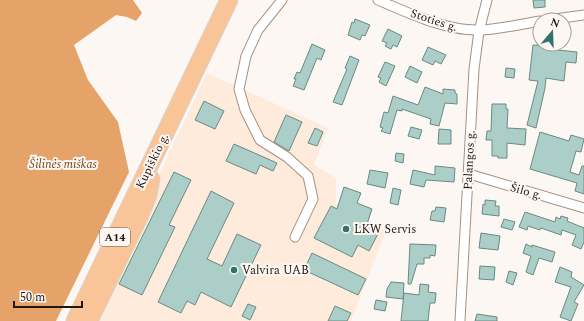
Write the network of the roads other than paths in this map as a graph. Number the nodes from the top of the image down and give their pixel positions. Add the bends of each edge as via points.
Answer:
1 (229, 0) edge
2 (282, 0) edge
3 (378, 0) edge
4 (487, 0) edge
5 (584, 14) edge
6 (572, 16) edge
7 (532, 22) edge
8 (480, 30) junction
9 (155, 153) junction
10 (468, 174) junction
11 (584, 208) edge
12 (295, 237) dead end
13 (75, 321) edge
14 (89, 321) edge
15 (460, 321) edge

1 - 9 highway, Kupiškio g. / A14
2 - 12 street via 258,30 246,56 239,89 244,110 260,140 287,157 308,176 313,199
3 - 8 street, Stoties g. via 442,25 463,30
4 - 8 street, Palangos g.
5 - 6 street
7 - 8 street, Stoties g.
8 - 10 street, Palangos g. via 474,70
9 - 13 highway, Kupiškio g. / A14
9 - 14 highway via 148,195
10 - 11 street, Šilo g.
10 - 15 street, Palangos g.

